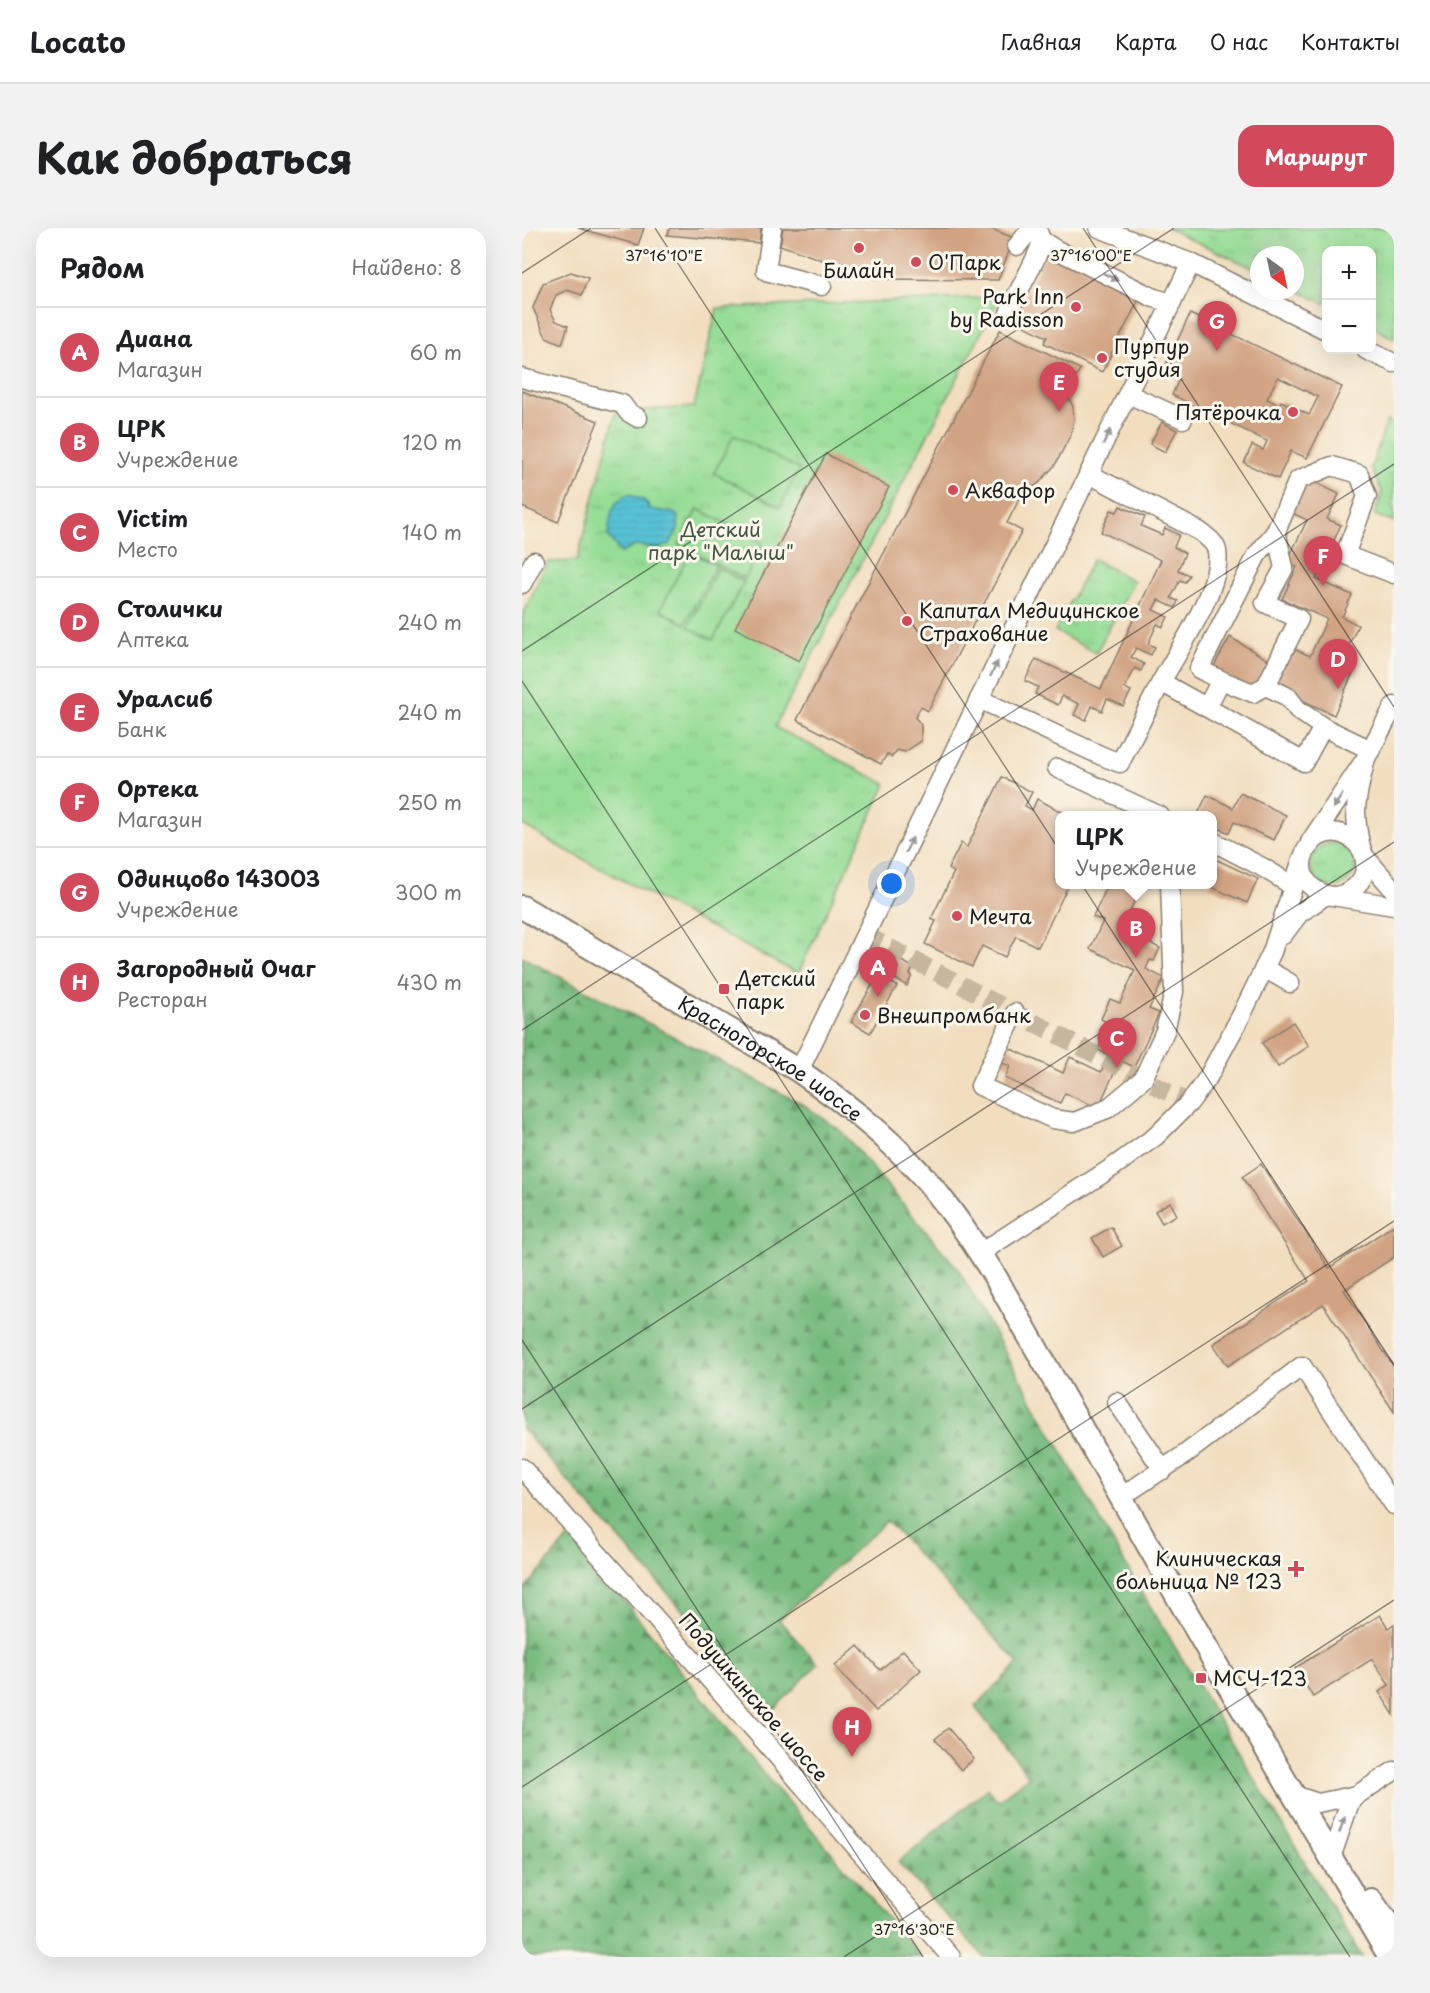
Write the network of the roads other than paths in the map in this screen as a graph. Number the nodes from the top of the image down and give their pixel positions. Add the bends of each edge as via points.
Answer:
1 (772, 228) edge
2 (1099, 228) edge
3 (1036, 232) edge
4 (1017, 246) dead end
5 (1191, 263) junction
6 (822, 286) dead end
7 (1172, 303) junction
8 (1009, 313) dead end
9 (1322, 328) edge
10 (1375, 354) edge
11 (1394, 363) edge
12 (522, 378) edge
13 (1128, 394) junction
14 (638, 418) dead end
15 (1183, 419) dead end
16 (1089, 474) junction
17 (1276, 531) junction
18 (534, 561) dead end
19 (1394, 574) edge
20 (522, 584) edge
21 (1221, 680) junction
22 (1161, 682) junction
23 (1266, 686) junction
24 (980, 699) junction
25 (1394, 706) edge
26 (1207, 707) junction
27 (1323, 728) junction
28 (1368, 754) junction
29 (1057, 768) dead end
30 (1149, 811) edge
31 (1217, 844) edge
32 (1306, 851) junction
33 (1363, 853) junction
34 (1293, 886) junction
35 (1170, 889) edge
36 (1394, 890) edge
37 (1328, 896) junction
38 (1394, 906) edge
39 (522, 907) edge
40 (1272, 952) junction
41 (1264, 968) junction
42 (1290, 983) dead end
43 (1015, 1013) dead end
44 (799, 1071) junction
45 (980, 1253) junction
46 (1117, 1402) dead end
47 (522, 1468) edge
48 (1163, 1470) junction
49 (1121, 1497) junction
50 (1394, 1504) edge
51 (1394, 1771) edge
52 (1294, 1795) junction
53 (1357, 1795) junction
54 (1331, 1858) junction
55 (1394, 1932) edge
56 (951, 1957) edge
57 (1390, 1957) edge

1 - 6 street via 766,271
2 - 5 street
3 - 4 street
3 -> 7 street via 1055,249 1154,298
3 - 8 street via 1039,249
5 - 7 street
5 - 9 street
7 - 13 street
10 - 11 street
12 - 14 street via 622,404
13 - 15 street
16 -> 13 street
16 - 22 street via 1199,531 1217,550 1211,592
24 -> 16 street
17 - 19 street via 1298,480 1332,466 1359,474 1367,496 1345,555
17 - 21 street via 1257,555 1199,669
17 - 23 street via 1284,568 1265,603 1299,619
18 - 20 street
21 - 23 street via 1253,693
21 - 26 street
22 - 24 street via 1120,762
22 - 26 street
23 - 27 street via 1288,697 1298,710
44 -> 24 street
25 - 28 street
26 - 27 street via 1304,762
27 - 28 street
28 -> 32 street
28 - 33 street via 1356,811
29 - 30 street
31 - 34 street
32 - 33 street via 1324,834 1332,832 1349,837
32 - 34 street
32 - 37 street via 1307,882
33 - 36 street
33 - 37 street via 1364,874 1360,882 1347,893
34 - 40 street
35 - 43 street via 1174,992 1166,1032 1143,1079 1107,1109 1074,1122 1053,1119 980,1086
37 - 38 street
37 - 40 street via 1299,914
39 - 44 main road, Красногорское шоссе
40 - 41 street
41 - 42 street
41 - 45 street via 1207,1079 1189,1103 1156,1136 1113,1167
44 - 45 main road, Красногорское шоссе via 837,1097 898,1150
45 - 49 main road, Красногорское шоссе
46 - 48 street
47 - 56 street, Подушкинское шоссе
48 - 49 street
48 - 50 street via 1302,1366
49 - 52 main road, Красногорское шоссе
51 - 53 street
52 - 53 street via 1318,1803
52 - 54 main road, Красногорское шоссе
54 -> 53 street via 1349,1805
54 - 55 main road via 1378,1907
54 - 57 main road

